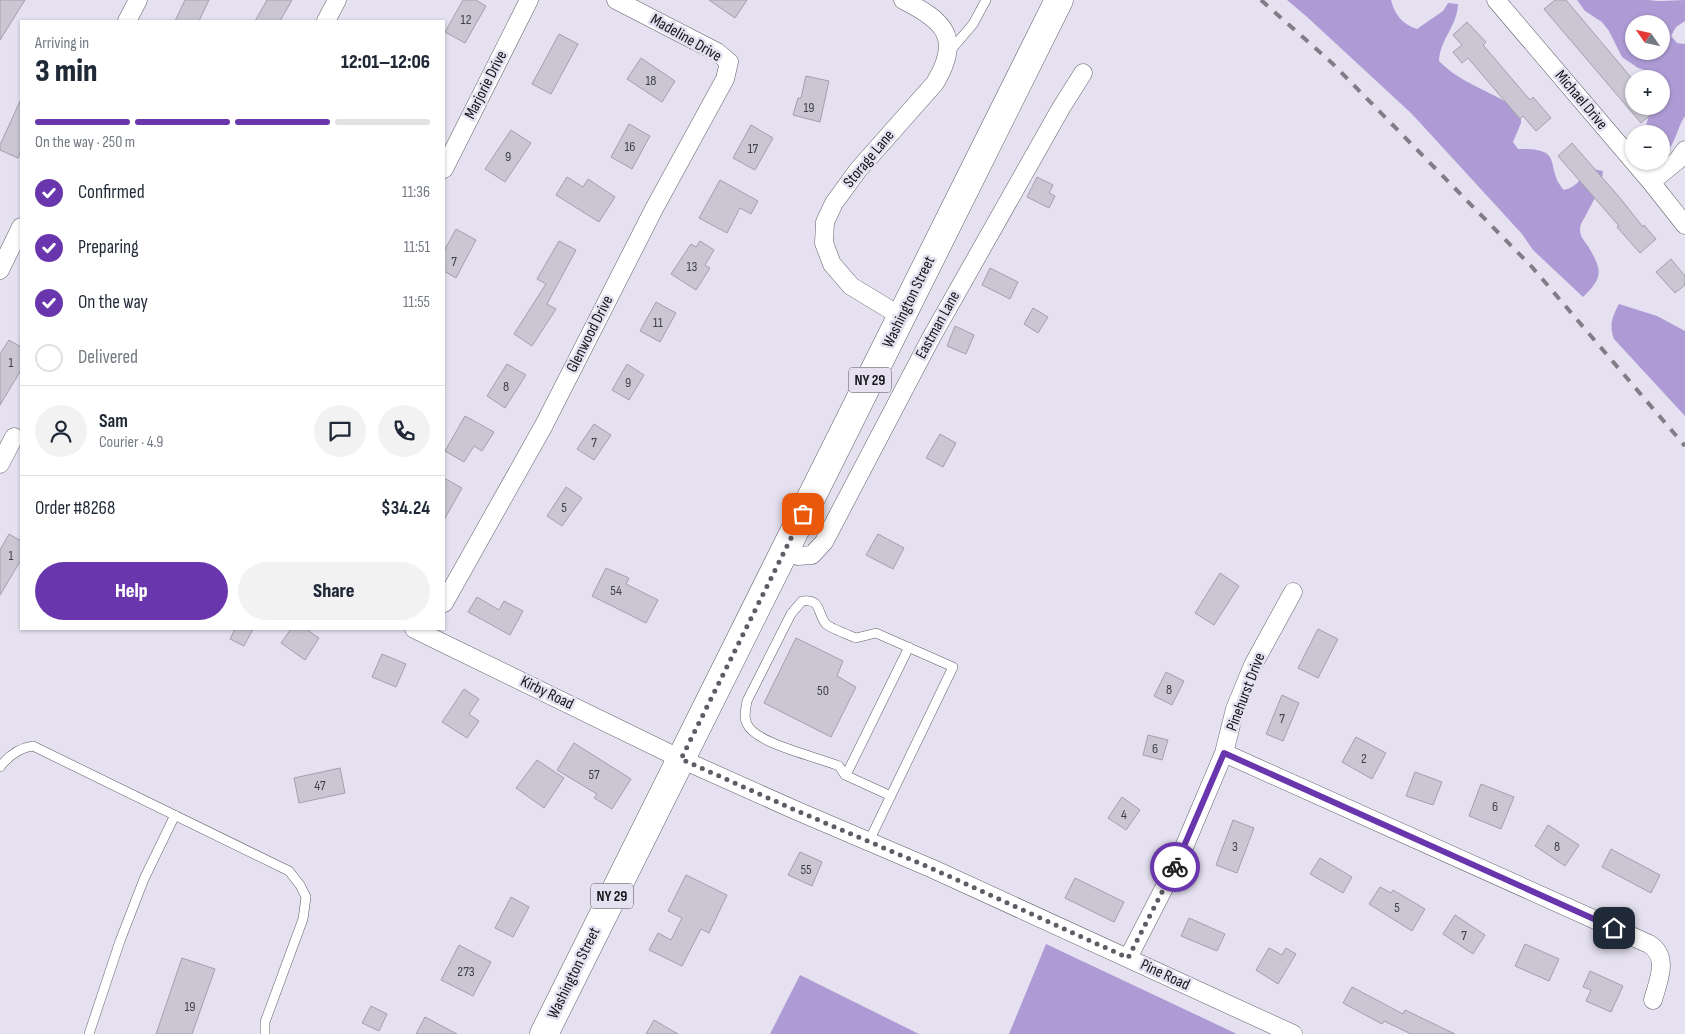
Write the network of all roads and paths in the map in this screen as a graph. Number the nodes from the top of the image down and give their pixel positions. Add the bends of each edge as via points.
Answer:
1 (138, 0) edge
2 (337, 0) edge
3 (529, 0) edge
4 (616, 0) edge
5 (903, 0) edge
6 (986, 0) edge
7 (1059, 0) edge
8 (1496, 0) edge
9 (128, 20) edge
10 (327, 20) edge
11 (948, 53) junction
12 (729, 62) joint
13 (1083, 73) dead end
14 (1685, 150) edge
15 (445, 167) edge
16 (1651, 182) junction
17 (1685, 225) edge
18 (20, 230) edge
19 (0, 270) edge
20 (902, 317) junction
21 (12, 436) edge
22 (0, 464) edge
23 (785, 550) junction
24 (1293, 592) dead end
25 (445, 601) edge
26 (423, 631) edge
27 (909, 647) junction
28 (1224, 753) junction
29 (681, 759) junction
30 (0, 767) edge
31 (846, 775) junction
32 (891, 796) junction
33 (175, 816) junction
34 (869, 841) junction
35 (1128, 958) junction
36 (1653, 1000) dead end
37 (89, 1034) edge
38 (265, 1034) edge
39 (544, 1034) edge
40 (1293, 1034) edge

1 - 9 street
2 - 10 street
3 - 15 street, Marjorie Drive
4 - 12 street, Madeline Drive via 717,52
5 - 11 street via 938,21 947,35
6 - 11 lane via 972,24
7 - 20 highway, Washington Street / NY 29
8 - 16 street, Michael Drive
11 - 20 street, Storage Lane via 944,69 935,83 858,170 834,203 825,222 824,243 832,264 851,286
12 - 25 street, Glenwood Drive via 725,79 654,207 544,425
13 - 23 street, Eastman Lane via 931,338 824,542 812,554 798,556
14 - 16 street
16 - 17 street, Michael Drive
18 - 19 street
20 - 23 highway, Washington Street / NY 29
21 - 22 street
23 - 29 highway, Washington Street / NY 29
24 - 28 street, Pinehurst Drive via 1253,665 1235,709
26 - 29 street, Kirby Road
27 - 31 lane
27 - 31 lane via 876,633 856,638 827,624 818,605 802,601 791,614 747,701 746,722 756,734 839,766
27 - 32 lane via 953,667
28 - 35 street, Pinehurst Drive via 1179,859
28 - 36 street via 1649,944 1658,952 1662,963
29 - 34 street, Pine Road
29 - 39 highway, Washington Street / NY 29
30 - 33 lane via 22,748 33,746
31 - 32 lane
32 - 34 lane
33 - 37 lane via 144,879
33 - 38 lane via 289,871 306,897 303,919 265,1022
34 - 35 street, Pine Road
35 - 40 street, Pine Road

